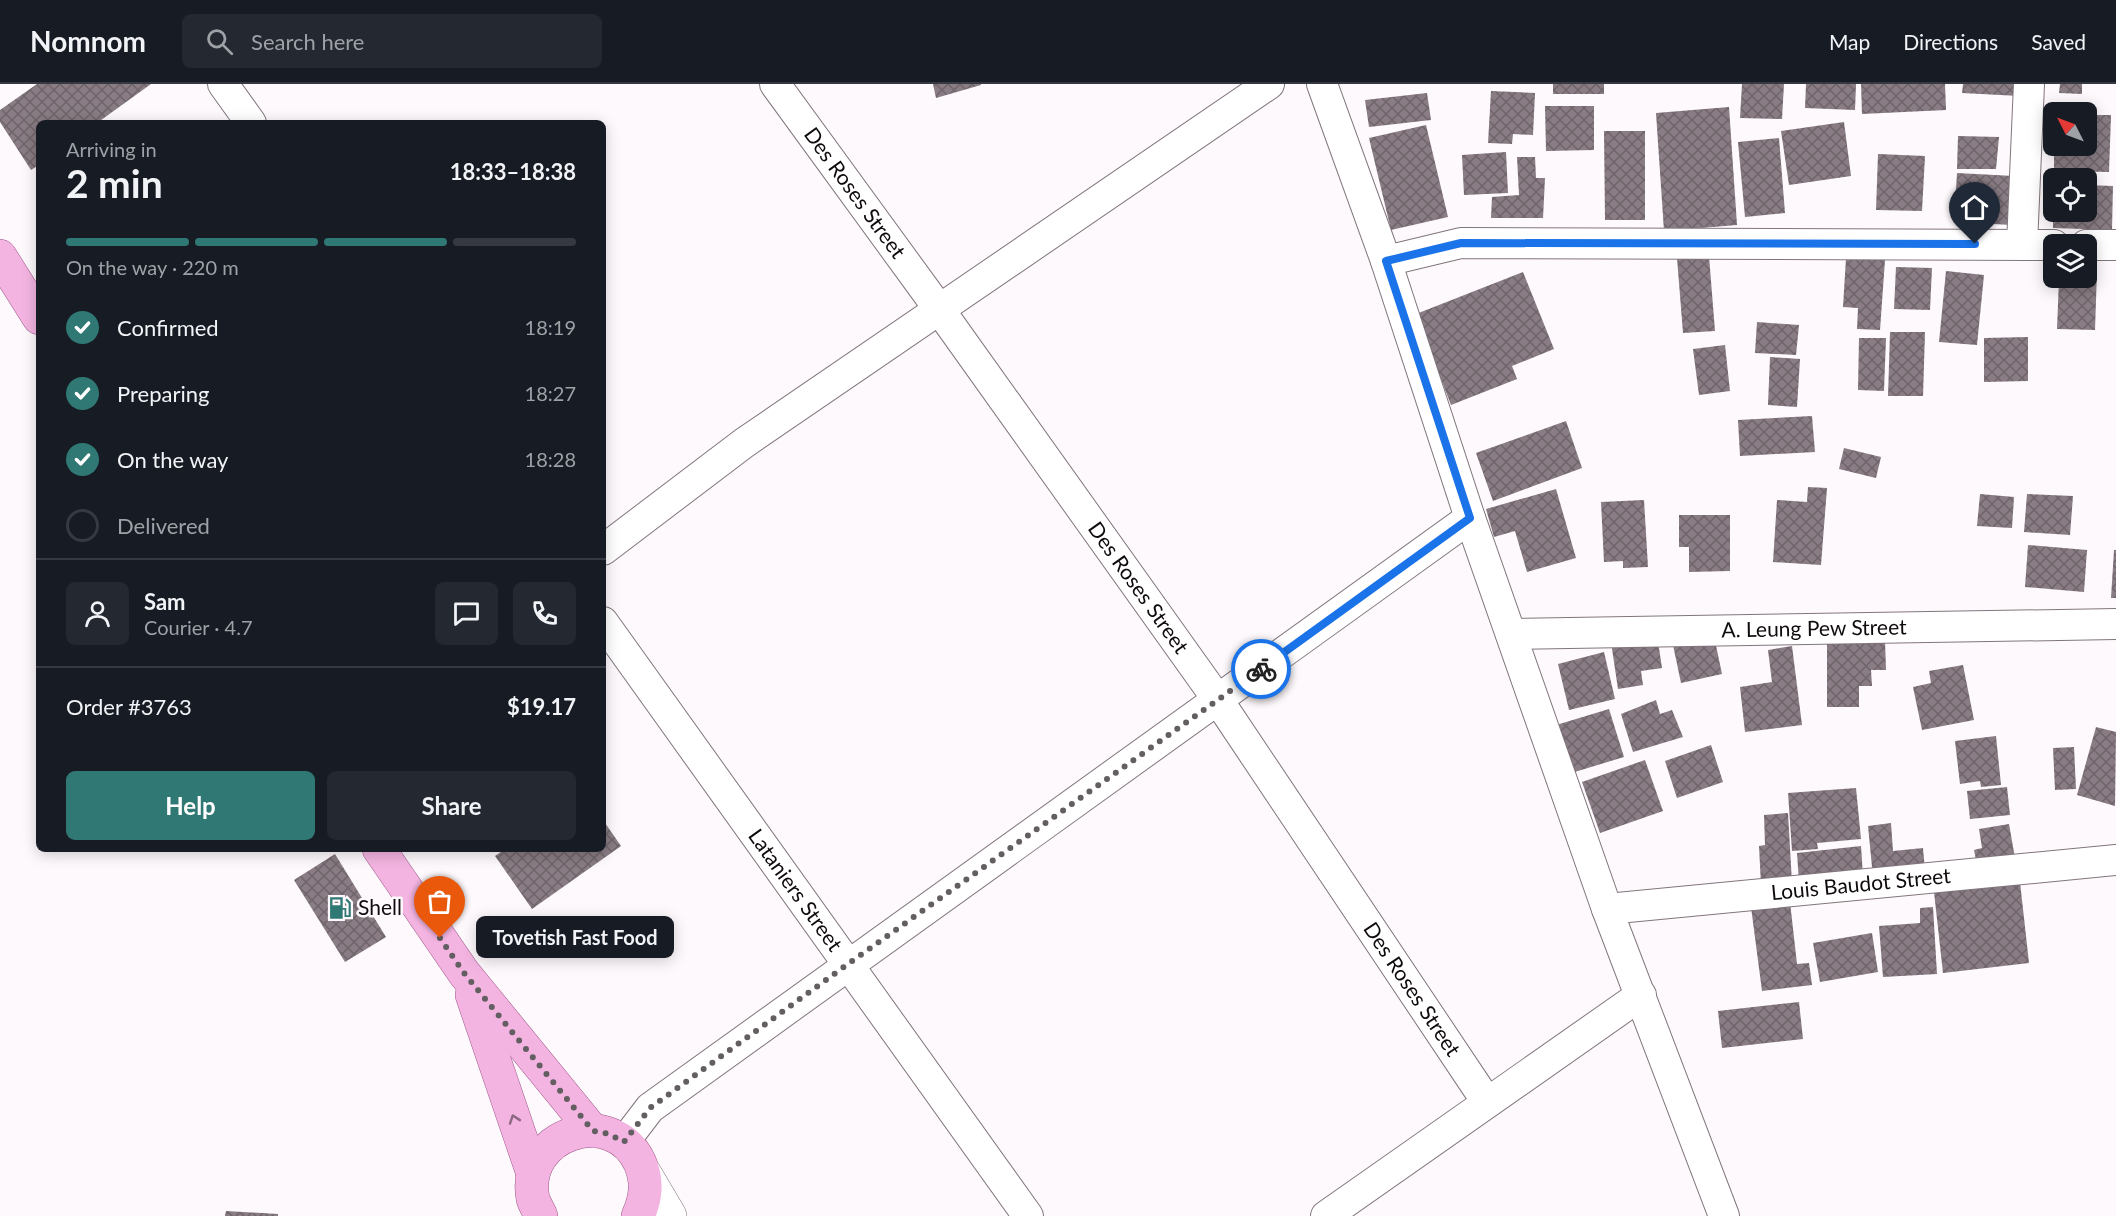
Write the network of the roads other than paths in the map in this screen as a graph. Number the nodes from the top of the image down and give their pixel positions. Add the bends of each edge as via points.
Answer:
1 (223, 84) edge
2 (775, 84) edge
3 (1269, 84) edge
4 (1322, 84) edge
5 (2029, 84) edge
6 (249, 120) edge
7 (2116, 244) edge
8 (2022, 245) junction
9 (2043, 245) edge
10 (2097, 245) edge
11 (0, 256) edge
12 (1386, 261) junction
13 (939, 309) junction
14 (36, 313) edge
15 (1470, 518) junction
16 (606, 548) edge
17 (2116, 624) edge
18 (606, 626) edge
19 (1511, 634) junction
20 (1218, 700) junction
21 (381, 852) edge
22 (2116, 860) edge
23 (1607, 909) junction
24 (848, 964) junction
25 (464, 973) junction
26 (1641, 995) junction
27 (1487, 1102) junction
28 (593, 1131) junction
29 (624, 1142) junction
30 (644, 1172) junction
31 (533, 1174) junction
32 (541, 1216) edge
33 (638, 1216) edge
34 (670, 1216) edge
35 (1028, 1216) edge
36 (1326, 1216) edge
37 (1724, 1216) edge

1 - 6 street
2 - 13 street, Des Roses Street
3 - 13 street
4 - 12 street
5 - 8 street
7 - 10 street
8 - 9 street
8 - 12 street via 1461,243
11 - 14 main road
12 - 15 street
13 - 16 street via 744,443
13 - 20 street, Des Roses Street
15 - 19 street
15 - 20 street
17 - 19 street, A. Leung Pew Street
18 - 24 street, Lataniers Street
19 - 23 street
20 - 24 street
20 - 27 street, Des Roses Street
21 - 25 main road
22 - 23 street, Louis Baudot Street
23 - 26 street
24 - 29 street via 650,1108
24 - 35 street, Lataniers Street
25 - 28 main road
31 -> 25 main road
26 - 27 street
26 - 37 street
27 - 36 street
28 - 29 main road
28 - 31 main road via 562,1137 539,1160
29 - 30 main road via 637,1156
30 - 33 main road via 645,1194
30 - 34 main road
31 - 32 main road via 534,1200

